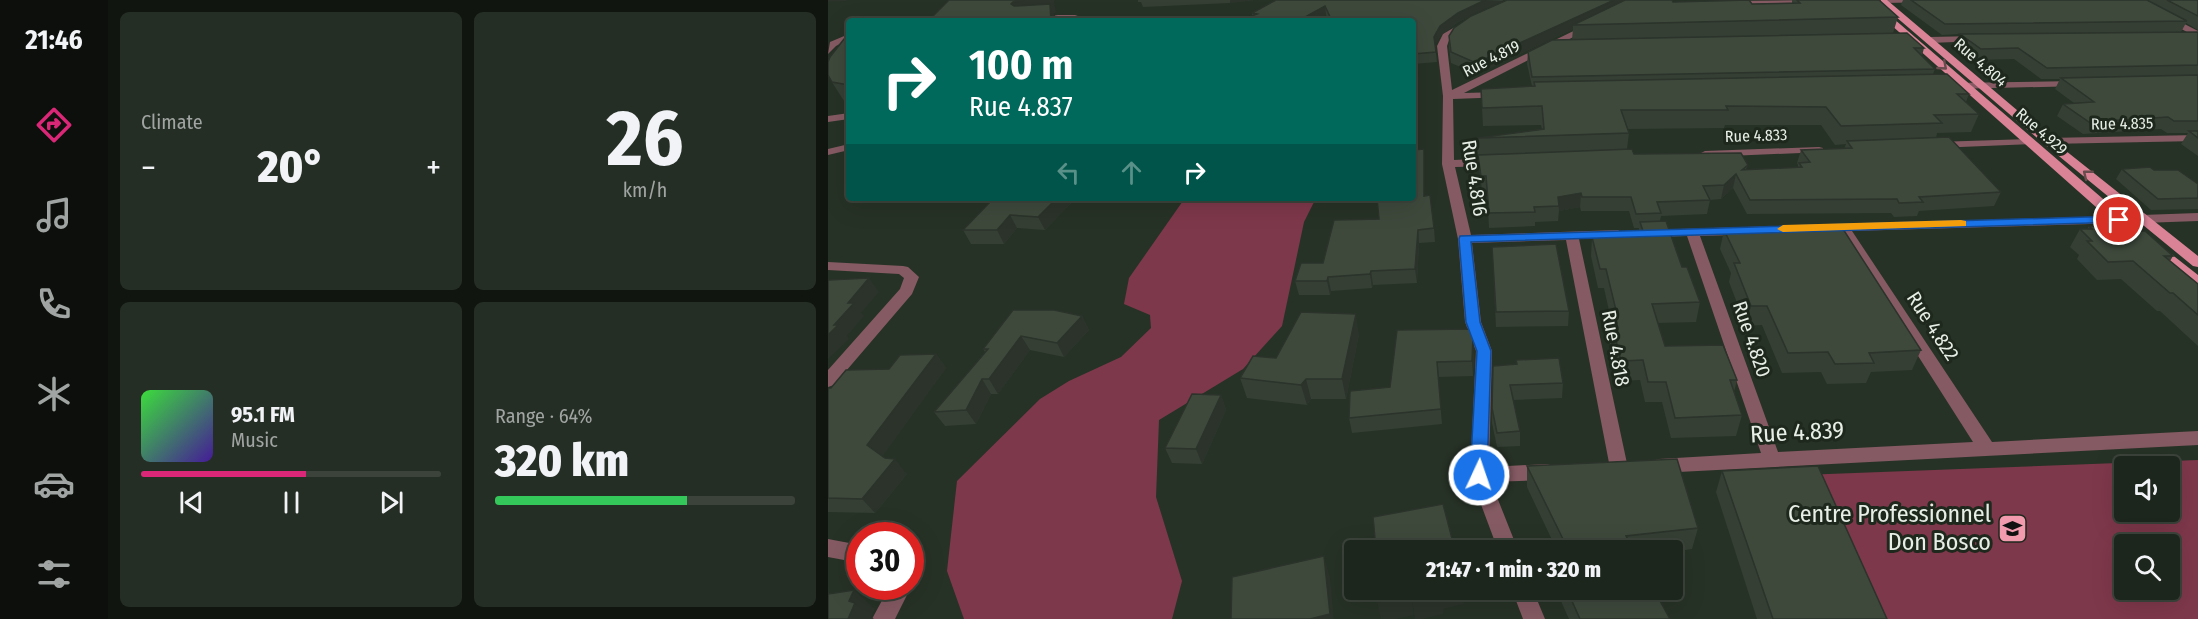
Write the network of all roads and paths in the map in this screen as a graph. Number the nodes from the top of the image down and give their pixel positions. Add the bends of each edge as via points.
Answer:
1 (1882, 0) edge
2 (1939, 0) edge
3 (2132, 0) edge
4 (1864, 1) edge
5 (1823, 2) edge
6 (1719, 3) edge
7 (1480, 17) edge
8 (1061, 18) edge
9 (1083, 18) edge
10 (1597, 23) edge
11 (2198, 36) edge
12 (2175, 37) edge
13 (846, 38) edge
14 (1990, 39) edge
15 (1930, 40) junction
16 (1569, 46) edge
17 (1546, 47) junction
18 (828, 52) edge
19 (2094, 84) edge
20 (1941, 86) edge
21 (1965, 86) junction
22 (1982, 86) junction
23 (1518, 95) edge
24 (1448, 96) junction
25 (846, 116) edge
26 (828, 119) edge
27 (2198, 138) edge
28 (2047, 141) junction
29 (2029, 142) junction
30 (1922, 146) edge
31 (846, 148) edge
32 (1827, 149) edge
33 (828, 152) edge
34 (1697, 154) edge
35 (1508, 161) edge
36 (1448, 164) junction
37 (2198, 217) edge
38 (2142, 219) junction
39 (2119, 220) junction
40 (1843, 227) junction
41 (1692, 232) junction
42 (1572, 236) junction
43 (1465, 239) junction
44 (2198, 263) edge
45 (828, 266) edge
46 (2198, 282) edge
47 (828, 381) edge
48 (2198, 438) edge
49 (1987, 449) junction
50 (1772, 460) junction
51 (1618, 468) junction
52 (1595, 469) edge
53 (1560, 471) edge
54 (1479, 475) junction
55 (1504, 540) edge
56 (828, 548) edge
57 (846, 551) edge
58 (893, 600) edge
59 (1527, 600) edge
60 (883, 619) edge
61 (1534, 619) edge

1 - 2 street
1 - 15 main road, Rue 4.804
3 - 11 street
4 -> 21 main road, Rue 4.929
5 - 6 street
7 - 24 street, Rue 4.816 via 1451,32 1443,41
8 - 9 lane
10 - 17 street, Rue 4.819
11 - 12 street
13 - 18 lane via 833,44
14 - 15 street
15 - 22 main road, Rue 4.804
16 - 17 street
17 - 24 street, Rue 4.819
19 - 22 street
20 - 21 street
21 - 22 street
21 - 29 main road, Rue 4.929
22 - 28 main road, Rue 4.804
23 - 24 street
24 - 36 street, Rue 4.816
25 - 26 lane
27 - 28 street, Rue 4.835
38 -> 28 main road, Rue 4.804
29 - 30 street
29 - 39 main road, Rue 4.929
31 - 33 lane
32 - 34 street, Rue 4.833
35 - 36 street
36 - 43 street, Rue 4.816
37 - 38 street
38 - 44 main road, Rue 4.804
39 - 40 street
39 - 46 main road, Rue 4.929
40 - 41 street
40 - 49 street, Rue 4.822
41 - 42 street
41 - 50 street, Rue 4.820
42 - 43 street
42 - 51 street, Rue 4.818
43 - 54 street, Rue 4.816 via 1473,322 1484,351
45 - 47 street via 903,270 912,277 907,291
48 - 49 street, Rue 4.839
49 - 50 street, Rue 4.839
50 - 51 street, Rue 4.839
51 - 52 street, Rue 4.839
53 - 54 street
54 - 55 street
56 - 57 street
58 - 60 street
59 - 61 street

